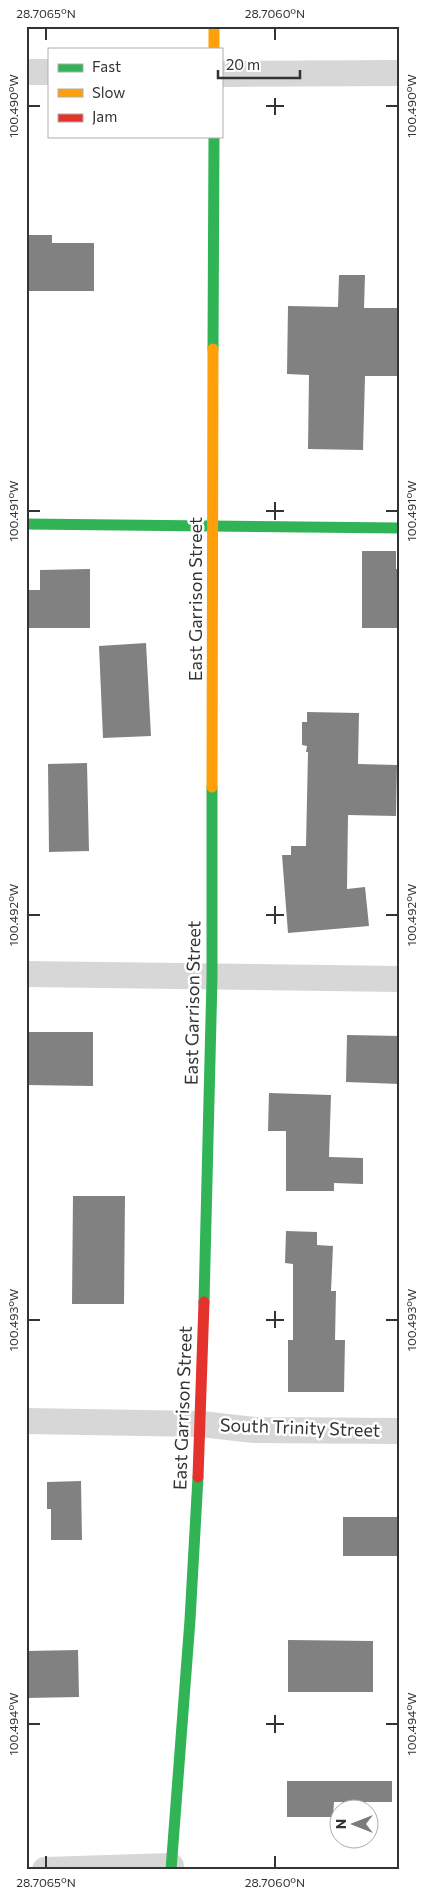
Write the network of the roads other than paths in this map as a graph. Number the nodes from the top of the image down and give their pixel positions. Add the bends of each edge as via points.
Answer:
1 (214, 26) edge
2 (214, 48) edge
3 (26, 72) edge
4 (48, 72) edge
5 (400, 73) edge
6 (222, 74) edge
7 (214, 138) edge
8 (26, 524) edge
9 (214, 526) junction
10 (400, 528) edge
11 (26, 974) edge
12 (212, 978) junction
13 (400, 979) edge
14 (26, 1421) edge
15 (201, 1424) junction
16 (400, 1431) edge
17 (171, 1868) edge
18 (44, 1870) edge

1 - 2 main road
3 - 4 street
5 - 6 street
7 - 9 main road, East Garrison Street
8 - 9 main road
9 - 10 main road
9 - 12 main road, East Garrison Street
11 - 12 street
12 - 13 street
12 - 15 main road, East Garrison Street
14 - 15 street, South Trinity Street
15 - 16 street, South Trinity Street via 254,1430
15 - 17 main road, East Garrison Street
17 - 18 street

